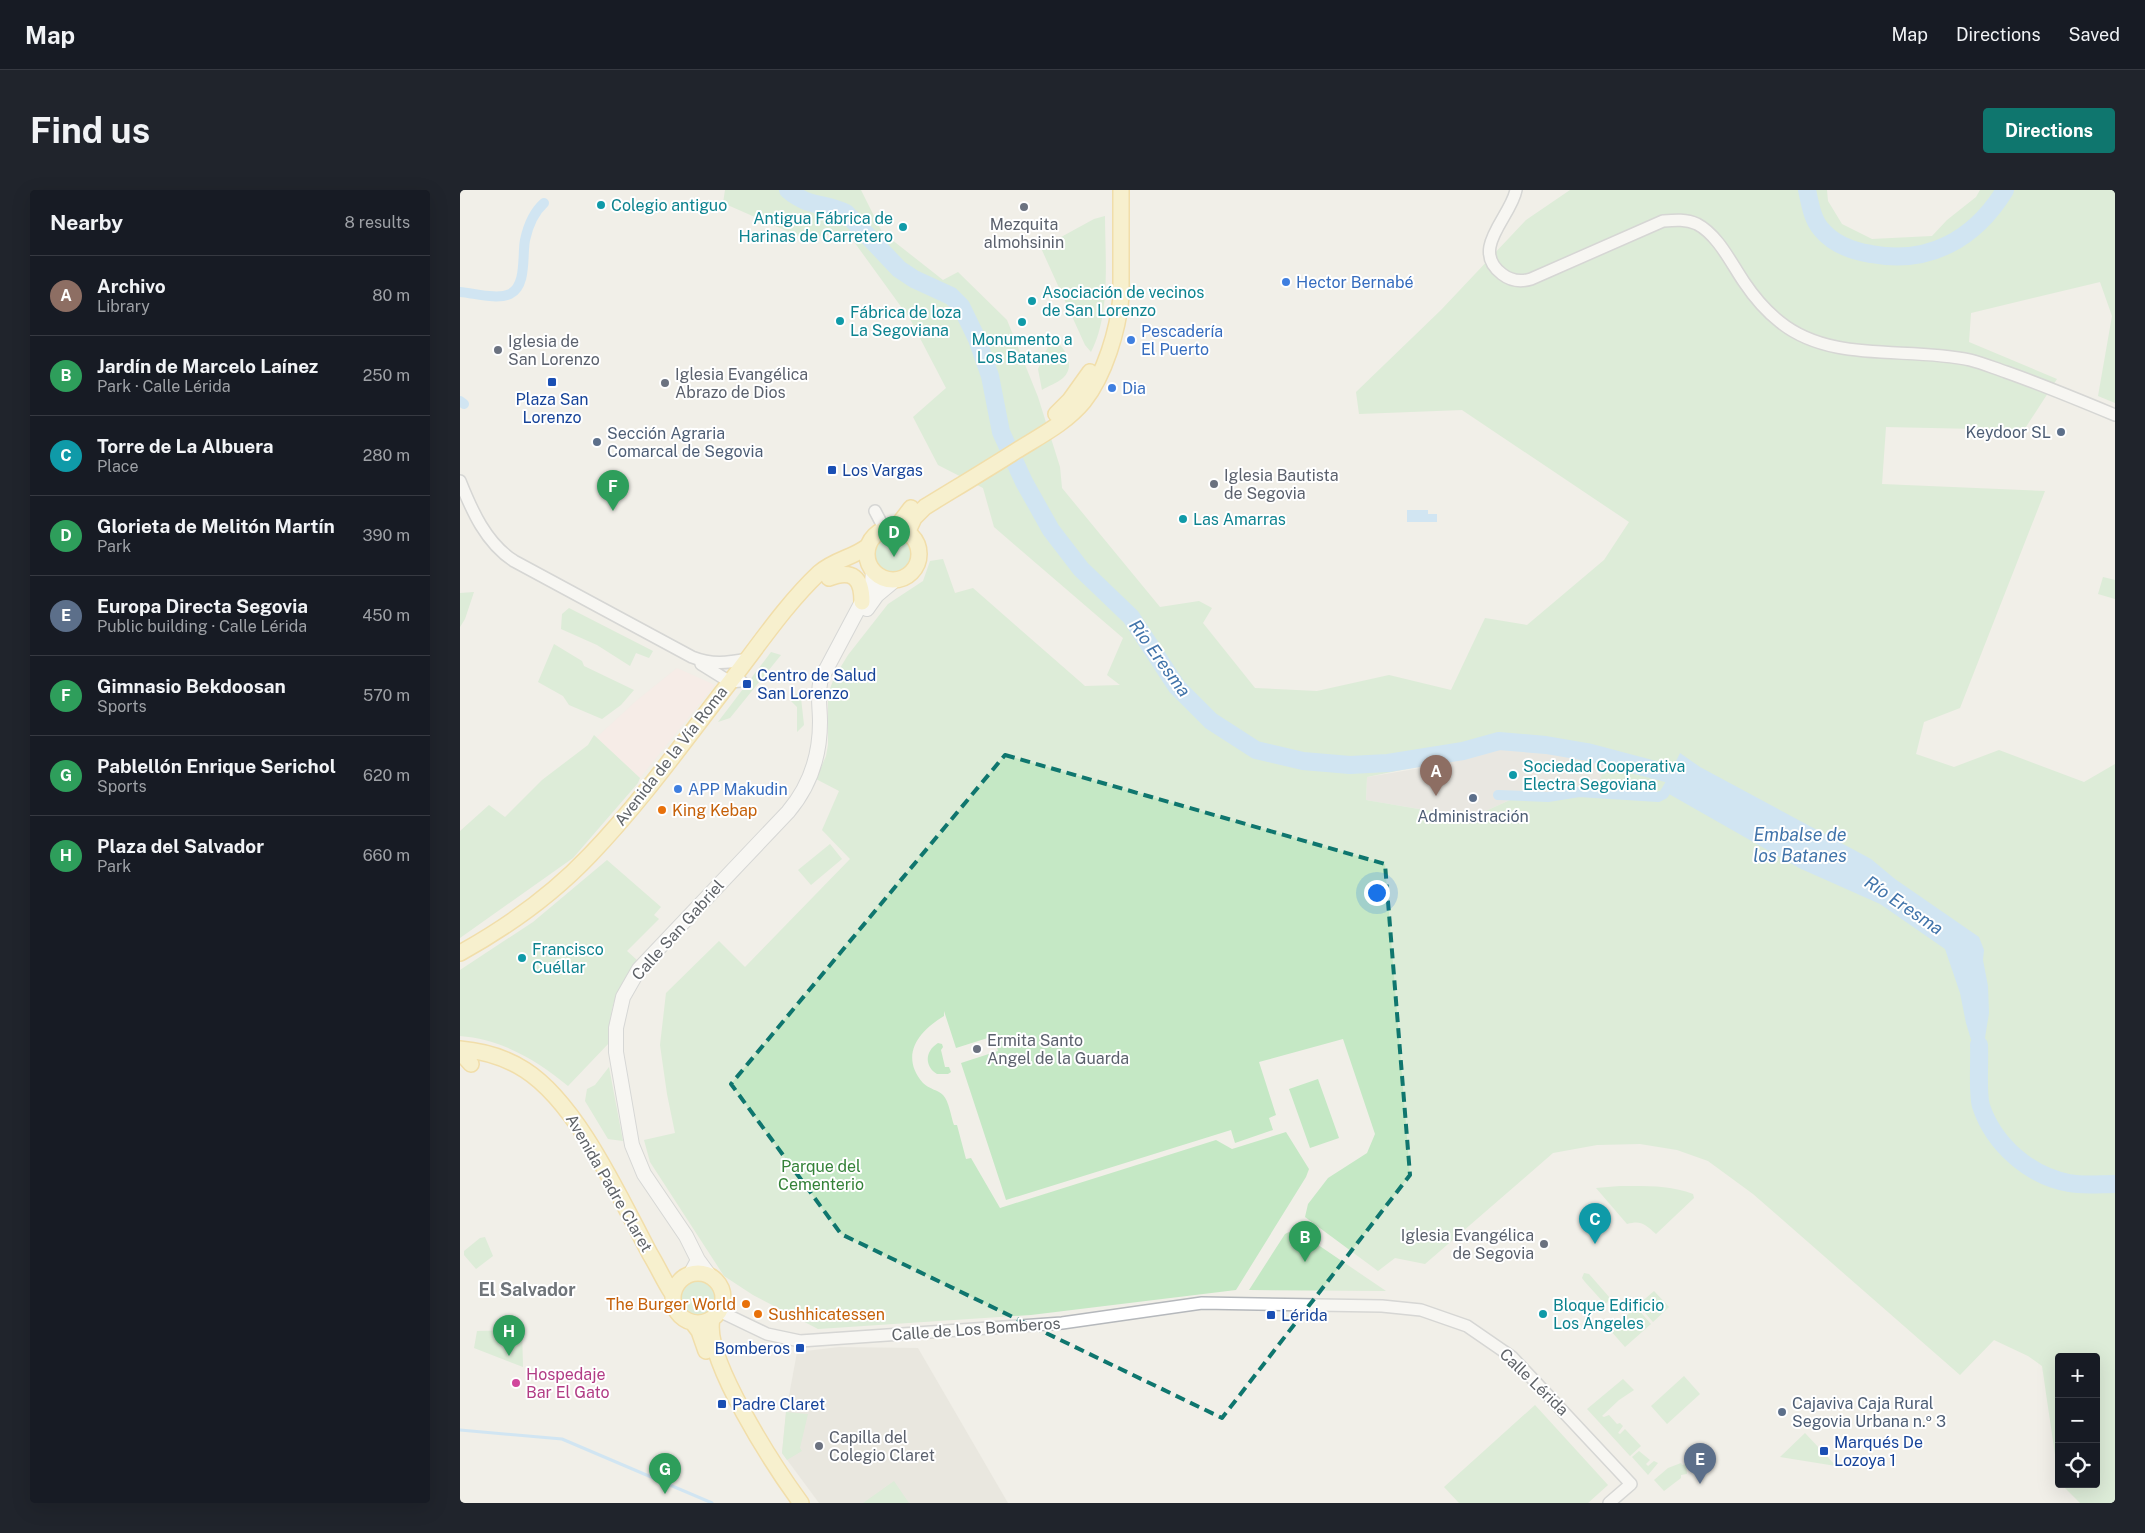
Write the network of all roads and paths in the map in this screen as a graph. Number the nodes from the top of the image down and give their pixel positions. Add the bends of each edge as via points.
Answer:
1 (1112, 190) edge
2 (1121, 190) edge
3 (1516, 190) edge
4 (1078, 408) junction
5 (1062, 409) junction
6 (2115, 415) edge
7 (1051, 423) junction
8 (460, 481) edge
9 (875, 511) dead end
10 (896, 531) junction
11 (868, 546) junction
12 (870, 567) junction
13 (829, 578) junction
14 (895, 580) junction
15 (862, 602) junction
16 (840, 645) junction
17 (692, 657) junction
18 (748, 658) junction
19 (736, 681) junction
20 (460, 952) edge
21 (460, 960) edge
22 (460, 1050) edge
23 (483, 1053) junction
24 (655, 1262) junction
25 (691, 1270) junction
26 (672, 1294) junction
27 (1238, 1304) joint
28 (716, 1315) junction
29 (693, 1323) junction
30 (789, 1503) edge
31 (801, 1503) edge
32 (1609, 1503) edge

1 - 5 main road via 1113,280 1108,322 1091,370
2 - 4 main road via 1119,315 1099,374
3 - 6 street via 1490,246 1494,266 1510,279 1532,279 1663,222 1689,222 1710,234 1756,298 1779,321 1799,334 1840,348 1973,360
4 - 5 main road
4 - 7 main road
5 - 7 main road
7 - 10 main road via 968,476 915,504
8 - 17 street via 484,530 497,548 514,561
9 - 10 street
10 - 11 main road via 876,535
10 - 14 main road via 917,546 918,561 909,574
11 - 12 main road
11 - 18 main road, Avenida de la Vía Roma via 833,562 820,573
12 - 13 main road, Avenida de la Vía Roma via 858,562
12 - 14 main road via 884,579
12 - 15 main road, Calle San Gabriel via 872,583
13 - 15 main road via 841,574 853,577 860,585
13 - 19 main road, Avenida de la Vía Roma
14 - 16 main road, Calle San Gabriel via 875,597 850,637
15 - 16 main road, Calle San Gabriel
16 - 25 main road, Calle San Gabriel via 820,682 820,737 812,773 799,797 639,969 619,1007 616,1052 632,1145 644,1174 686,1236
17 - 18 street via 714,664
17 - 19 street
18 - 19 main road, Avenida de la Vía Roma
19 - 20 main road, Avenida de la Vía Roma via 590,856 534,904 489,937
19 - 21 main road, Avenida de la Vía Roma via 643,804 585,868 532,912
22 - 23 main road, Avenida Padre Claret
22 - 23 main road via 470,1064 475,1055
23 - 24 main road, Avenida Padre Claret via 526,1070 564,1107 597,1157
24 - 25 main road, Avenida Padre Claret via 669,1274
24 - 26 main road, Avenida Padre Claret
25 - 26 main road via 678,1282
25 - 28 main road via 717,1281 723,1301
26 - 29 main road via 676,1312
27 - 28 street, Calle de Los Bomberos via 1202,1304 1062,1323 800,1341 767,1334
27 - 32 street, Calle Lérida via 1404,1307 1467,1326 1512,1357 1631,1484
28 - 29 main road via 704,1322
28 - 31 main road via 710,1331 728,1381 768,1456
29 - 30 main road via 701,1335 712,1370 728,1403

